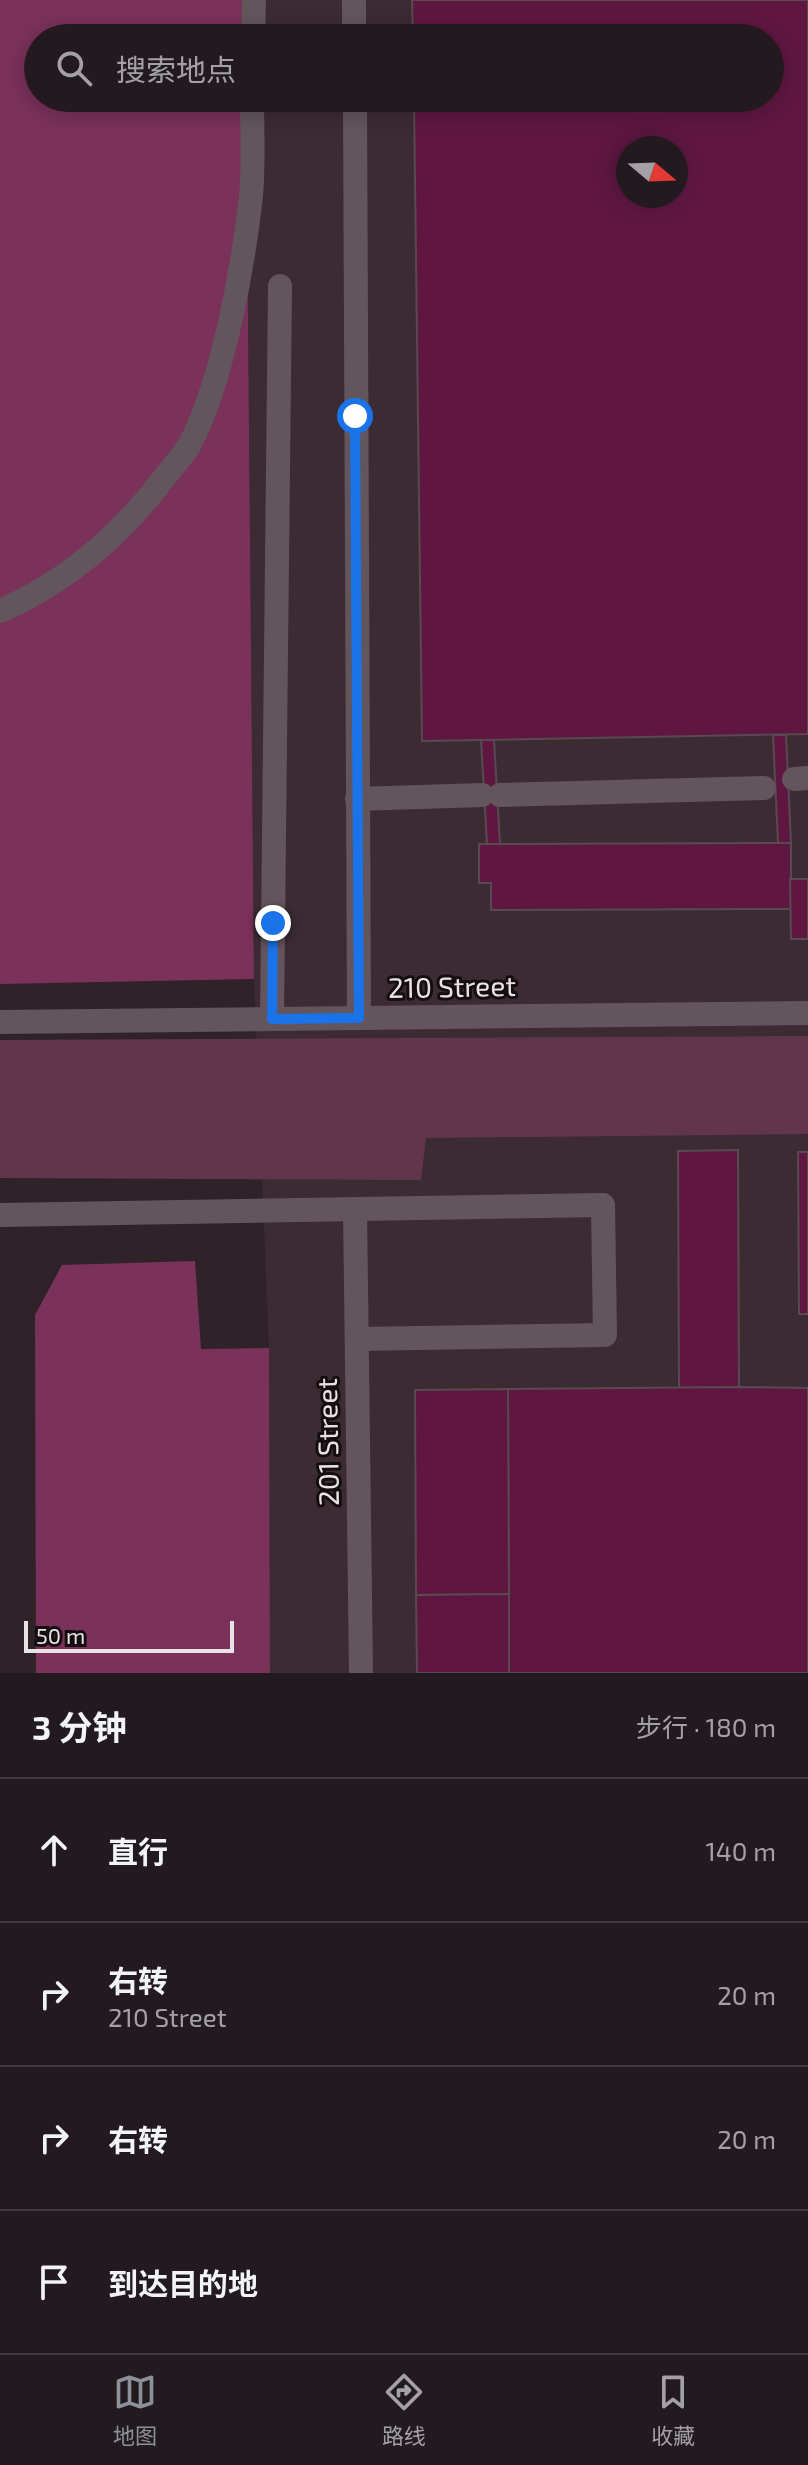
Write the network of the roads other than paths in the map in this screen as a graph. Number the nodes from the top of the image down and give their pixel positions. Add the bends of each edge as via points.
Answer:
1 (254, 0) edge
2 (354, 0) edge
3 (253, 24) edge
4 (354, 24) edge
5 (252, 112) edge
6 (355, 112) edge
7 (280, 286) dead end
8 (0, 611) edge
9 (764, 788) dead end
10 (357, 799) junction
11 (808, 1013) edge
12 (359, 1018) junction
13 (272, 1019) junction
14 (0, 1022) edge
15 (355, 1209) junction
16 (0, 1215) edge
17 (357, 1339) junction
18 (361, 1673) edge

1 - 3 lane
2 - 4 lane
5 - 8 lane via 251,195 231,313 190,445 140,510 93,556
6 - 10 lane
7 - 13 lane
9 - 10 lane
10 - 12 lane
11 - 12 lane, 210 Street
12 - 13 lane, 210 Street
13 - 14 lane, 210 Street
15 - 16 lane
15 - 17 lane, 201 Street
15 - 17 lane via 603,1205 605,1335
17 - 18 lane, 201 Street

